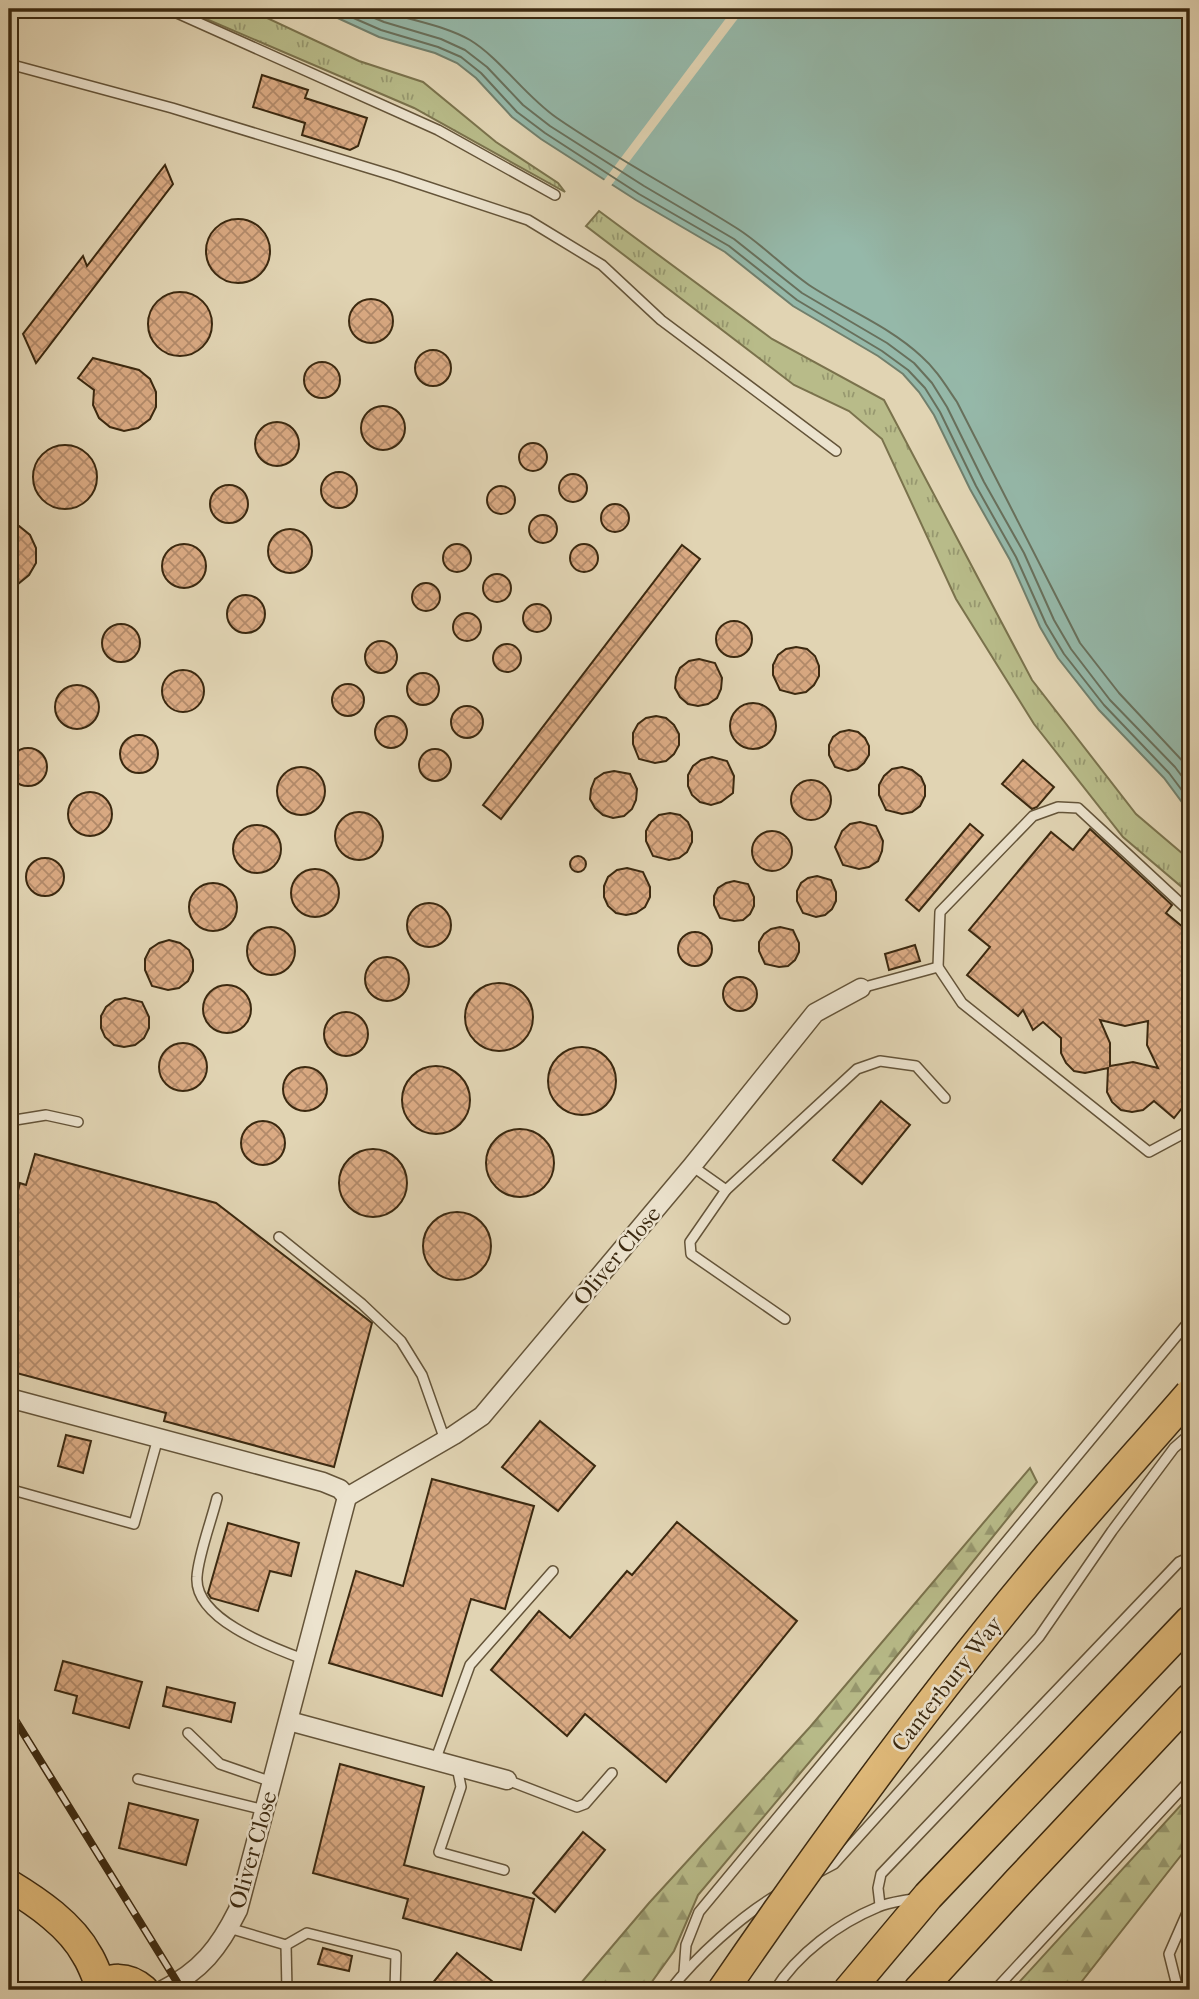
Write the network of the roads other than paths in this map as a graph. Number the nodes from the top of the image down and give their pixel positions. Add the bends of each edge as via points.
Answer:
1 (169, 9) edge
2 (9, 64) edge
3 (555, 194) dead end
4 (836, 451) dead end
5 (1190, 912) edge
6 (938, 967) junction
7 (861, 988) joint
8 (945, 1098) dead end
9 (9, 1121) edge
10 (78, 1122) dead end
11 (1190, 1129) edge
12 (692, 1166) junction
13 (726, 1190) junction
14 (279, 1237) dead end
15 (785, 1319) dead end
16 (1190, 1320) edge
17 (1190, 1394) edge
18 (9, 1398) edge
19 (1190, 1434) edge
20 (158, 1438) junction
21 (445, 1440) junction
22 (9, 1489) edge
23 (347, 1497) junction
24 (218, 1498) dead end
25 (1190, 1557) edge
26 (553, 1571) dead end
27 (1190, 1621) edge
28 (303, 1659) junction
29 (1190, 1699) edge
30 (289, 1721) junction
31 (188, 1733) dead end
32 (435, 1761) junction
33 (457, 1767) junction
34 (612, 1773) dead end
35 (138, 1779) dead end
36 (507, 1780) joint
37 (272, 1782) junction
38 (1190, 1782) edge
39 (265, 1810) junction
40 (504, 1870) dead end
41 (9, 1885) edge
42 (928, 1896) junction
43 (880, 1905) junction
44 (1190, 1906) edge
45 (229, 1928) junction
46 (286, 1945) junction
47 (684, 1972) junction
48 (98, 1988) edge
49 (143, 1990) edge
50 (163, 1990) edge
51 (287, 1990) edge
52 (395, 1990) edge
53 (670, 1990) edge
54 (723, 1990) edge
55 (775, 1990) edge
56 (849, 1990) edge
57 (919, 1990) edge
58 (995, 1990) edge
59 (1178, 1990) edge

1 - 3 lane via 438,130
2 - 4 lane via 186,112 528,220 603,265 661,320
5 - 6 lane via 1078,808 1058,807 1034,816 940,912
6 - 7 lane
6 - 11 lane via 962,1003 1149,1152
7 - 12 street, Oliver Close via 815,1013
8 - 13 lane via 915,1066 880,1061 857,1069
9 - 10 lane via 46,1115
12 - 13 lane
12 - 21 street, Oliver Close via 499,1398 482,1416
13 - 15 lane via 690,1242 691,1254
14 - 21 lane via 401,1341 422,1375
16 - 47 lane via 699,1912 686,1945
17 - 54 main road, Canterbury Way, bridge via 1034,1574 899,1744
18 - 20 street
19 - 47 lane via 1174,1448 1112,1531 1039,1637 834,1864 757,1906
20 - 22 lane via 134,1524
20 - 23 street via 323,1482
21 - 23 street, Oliver Close
23 - 28 street, Oliver Close
24 - 28 lane via 197,1577 199,1593 221,1619 270,1647
25 - 43 lane via 1179,1562 881,1874
26 - 32 lane via 470,1665
27 - 42 main road
28 - 30 street, Oliver Close
29 - 57 main road
30 - 32 street
30 - 37 street, Oliver Close
31 - 37 lane via 220,1764
32 - 33 street
33 - 36 street
33 - 40 lane via 461,1787 439,1852
34 - 36 lane via 577,1807
35 - 39 lane
37 - 39 street, Oliver Close
38 - 58 lane
39 - 45 street, Oliver Close
41 - 48 main road via 68,1930 87,1952
42 - 43 lane
42 - 56 main road
43 - 55 lane via 825,1937
44 - 59 lane via 1169,1954
45 - 46 lane
45 - 50 street, Oliver Close via 200,1966
46 - 51 lane
46 - 52 lane via 307,1933 396,1955
47 - 53 lane
48 - 49 main road via 122,1979

